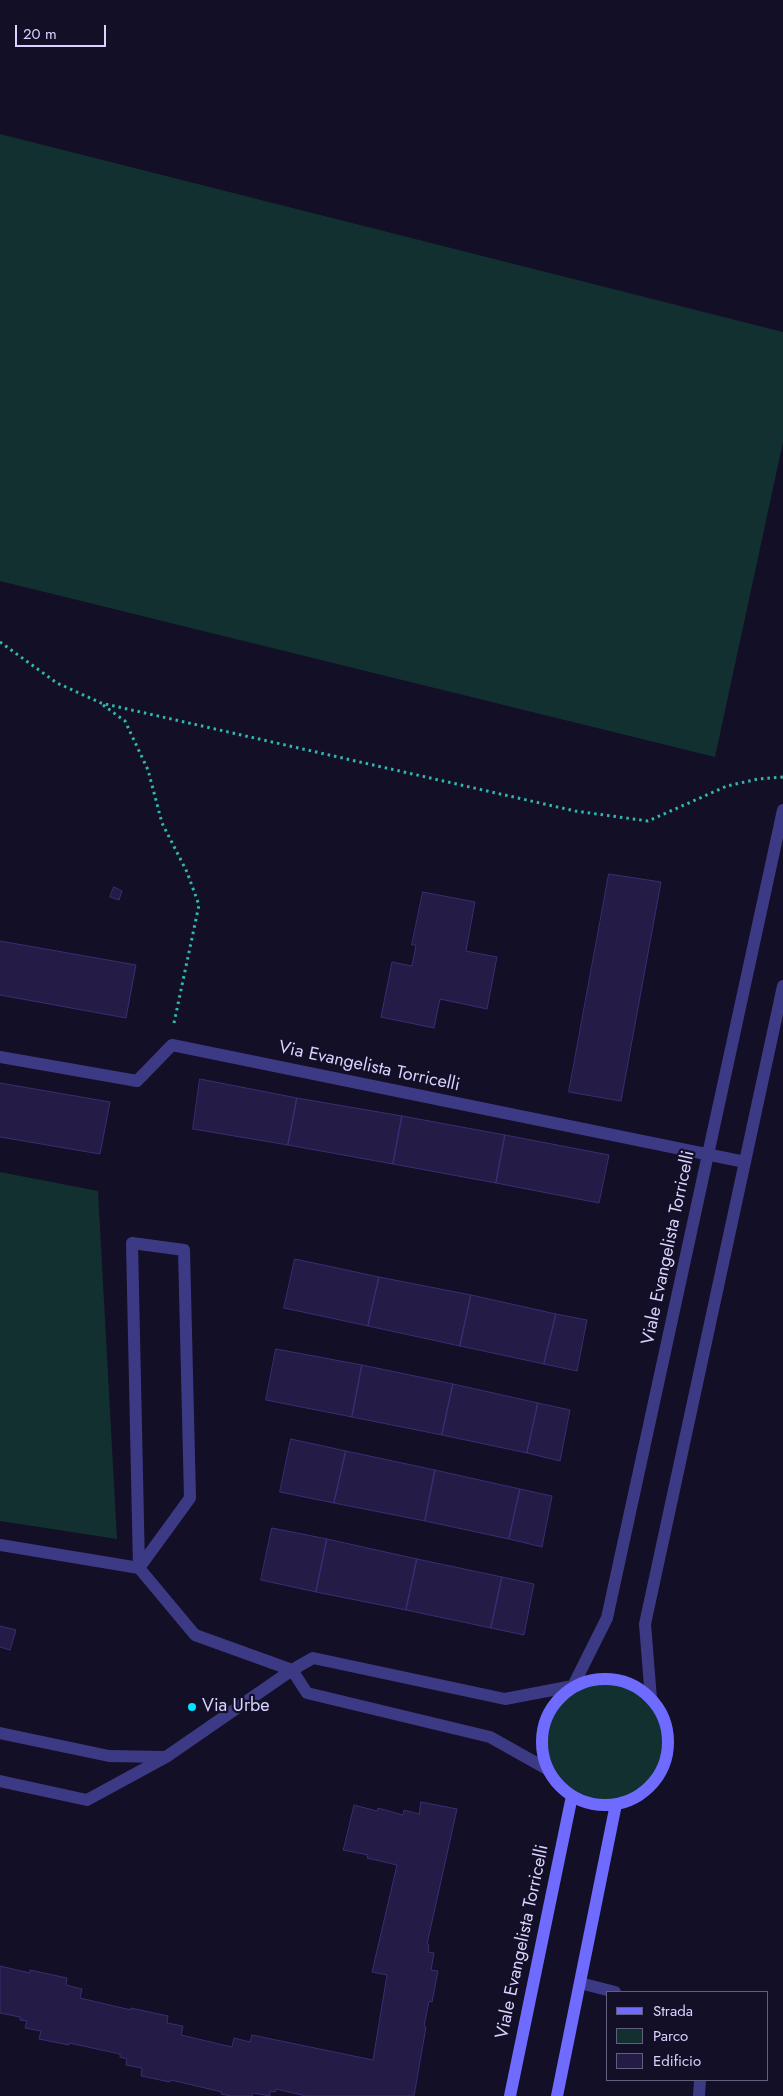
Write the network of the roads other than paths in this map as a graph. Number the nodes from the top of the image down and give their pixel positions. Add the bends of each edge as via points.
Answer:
1 (783, 810) edge
2 (783, 986) edge
3 (0, 1057) edge
4 (707, 1154) junction
5 (745, 1162) junction
6 (0, 1545) edge
7 (139, 1568) junction
8 (292, 1670) junction
9 (573, 1686) junction
10 (651, 1698) junction
11 (0, 1733) edge
12 (166, 1757) junction
13 (547, 1769) junction
14 (0, 1781) edge
15 (572, 1796) junction
16 (616, 1804) junction
17 (580, 1983) junction
18 (611, 1991) edge
19 (700, 2081) edge
20 (510, 2096) edge
21 (557, 2096) edge
22 (699, 2096) edge

1 - 4 street, Viale Evangelista Torricelli
2 - 5 street, Viale Evangelista Torricelli
3 - 4 street, Via Evangelista Torricelli via 137,1080 172,1045
4 - 5 street, Via Evangelista Torricelli
4 - 9 street, Viale Evangelista Torricelli via 607,1618
5 - 10 street, Viale Evangelista Torricelli via 645,1624
6 - 7 street
7 - 7 street via 190,1498 184,1250 132,1243
7 - 8 street via 195,1635
8 - 9 street via 313,1658 505,1699
8 - 12 street
8 - 13 street via 307,1693 490,1737
9 - 10 street, Viale Evangelista Torricelli via 606,1678 623,1681
9 - 13 street, Viale Evangelista Torricelli via 563,1694 542,1730 542,1751
10 - 16 street, Viale Evangelista Torricelli via 662,1714 667,1732 667,1752 661,1770 650,1786
11 - 12 street via 109,1756
12 - 14 street via 86,1800
13 - 15 street, Viale Evangelista Torricelli
15 - 16 street, Viale Evangelista Torricelli via 601,1805
15 - 20 street, Viale Evangelista Torricelli
16 - 17 street
17 - 18 street
17 - 21 street
19 - 22 street

